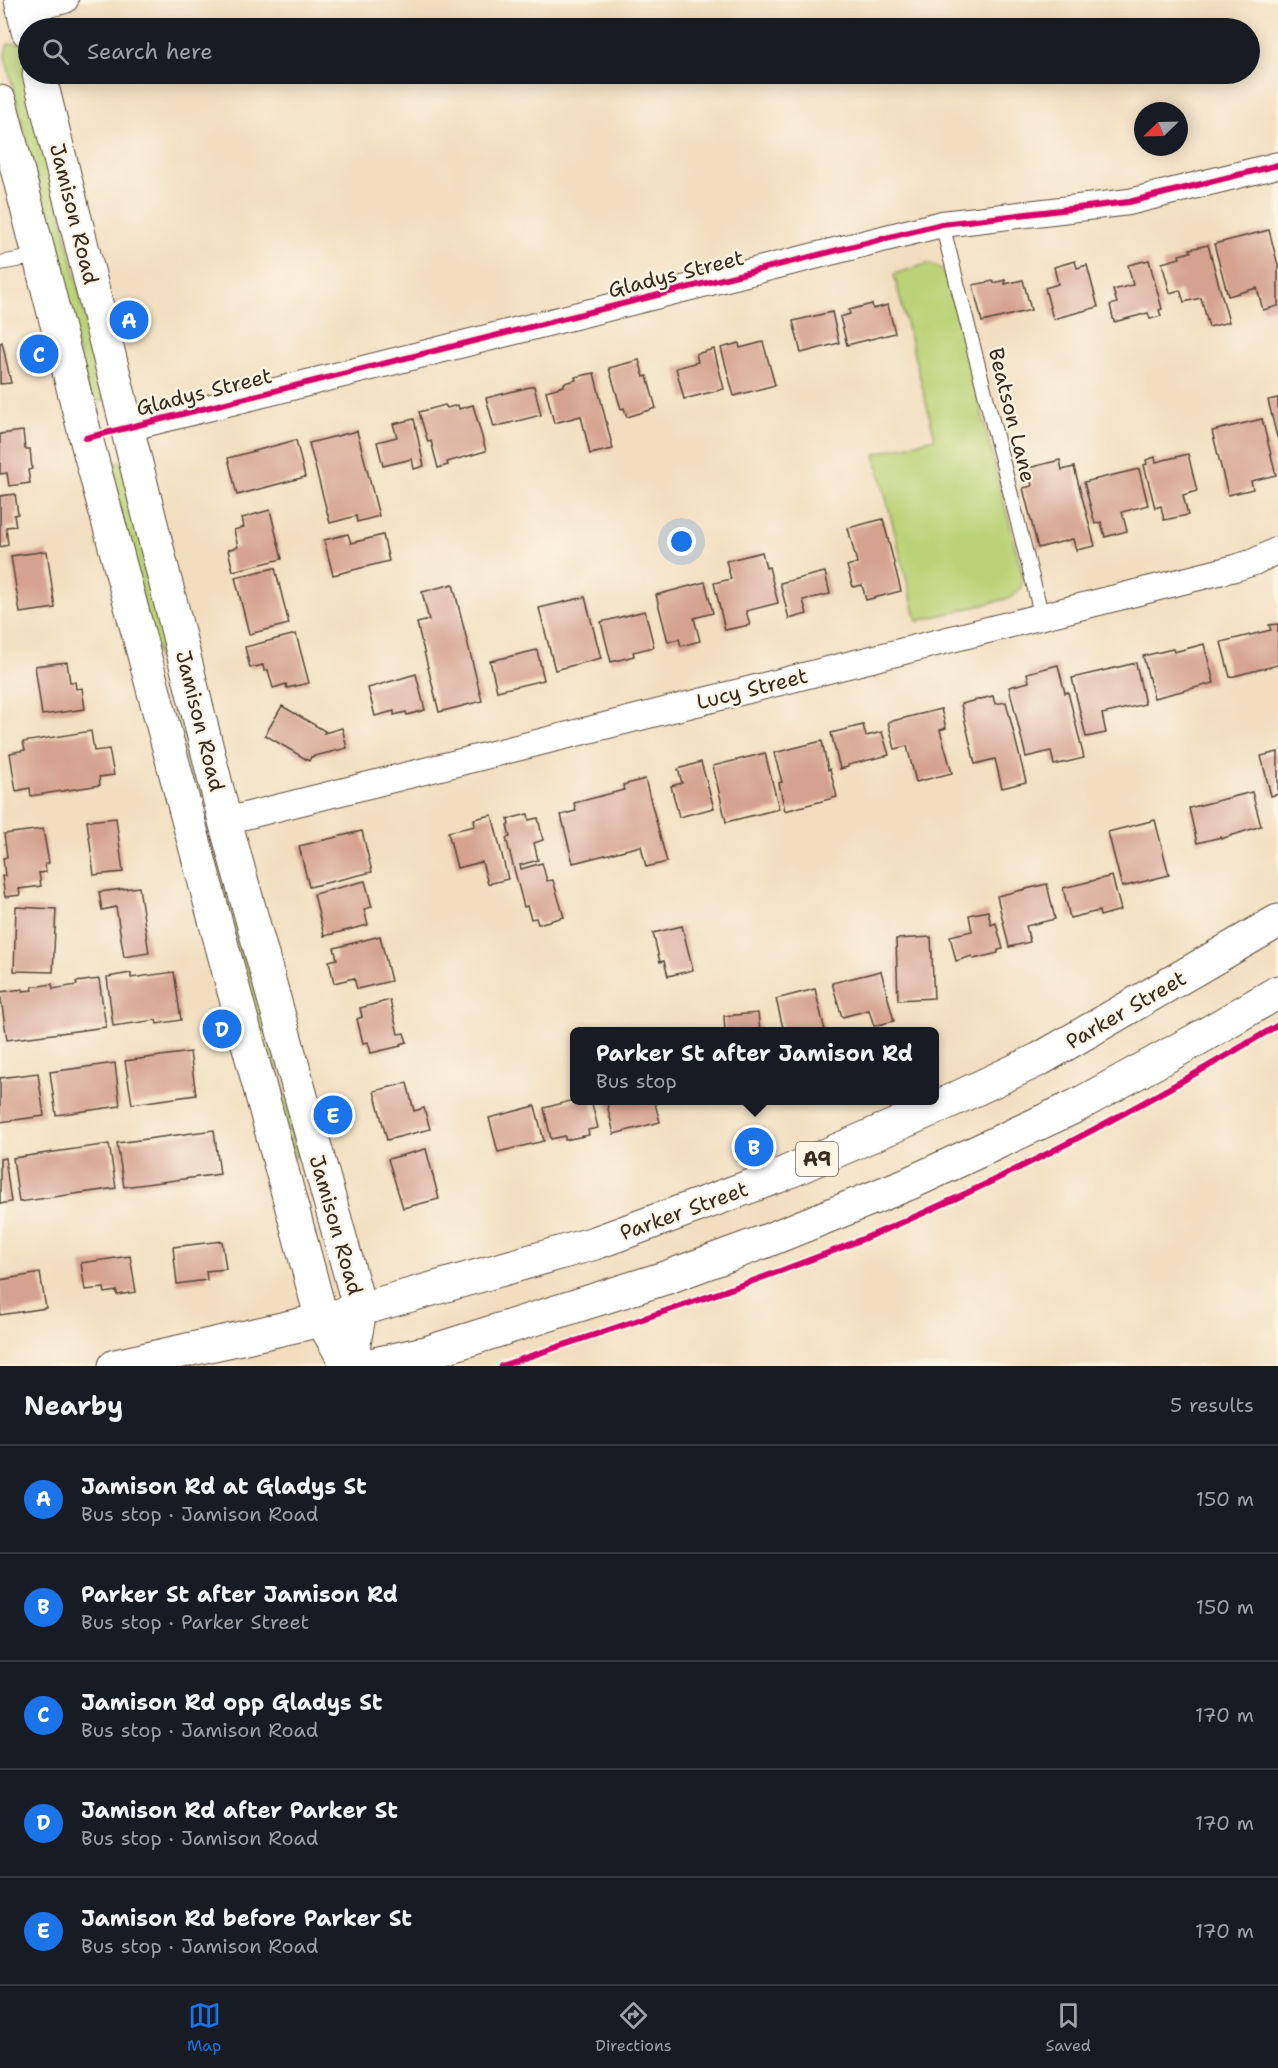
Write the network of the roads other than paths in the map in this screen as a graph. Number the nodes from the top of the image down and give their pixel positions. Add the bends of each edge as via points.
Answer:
1 (65, 0) edge
2 (18, 14) edge
3 (42, 84) edge
4 (0, 102) edge
5 (1278, 165) edge
6 (942, 224) junction
7 (39, 256) junction
8 (0, 262) edge
9 (128, 428) junction
10 (86, 438) junction
11 (1278, 550) edge
12 (1042, 617) junction
13 (225, 822) junction
14 (192, 830) junction
15 (1278, 921) edge
16 (1278, 992) edge
17 (360, 1310) junction
18 (322, 1320) junction
19 (115, 1366) edge
20 (349, 1366) edge
21 (365, 1366) edge

1 - 2 street
3 - 9 main road, Jamison Road
4 - 7 main road, Jamison Road via 14,176
5 - 6 street, Gladys Street via 1129,202
6 - 9 street, Gladys Street
6 - 12 lane, Beatson Lane
7 - 8 lane
7 - 10 main road, Jamison Road
9 - 10 main road, Gladys Street
9 - 13 main road, Jamison Road
10 - 14 main road, Jamison Road
11 - 12 street, Lucy Street via 1235,568
12 - 13 street, Lucy Street
13 - 14 main road
13 - 17 main road, Jamison Road
14 - 18 main road, Jamison Road
15 - 17 main road, Parker Street / A9 via 1040,1059 776,1177 595,1244
16 - 21 main road via 1076,1106 910,1183 668,1277 429,1352
17 - 18 main road, Parker Street / A9
17 - 20 main road, Jamison Road
18 - 19 main road, Parker Street / A9
18 - 20 main road, Jamison Road

